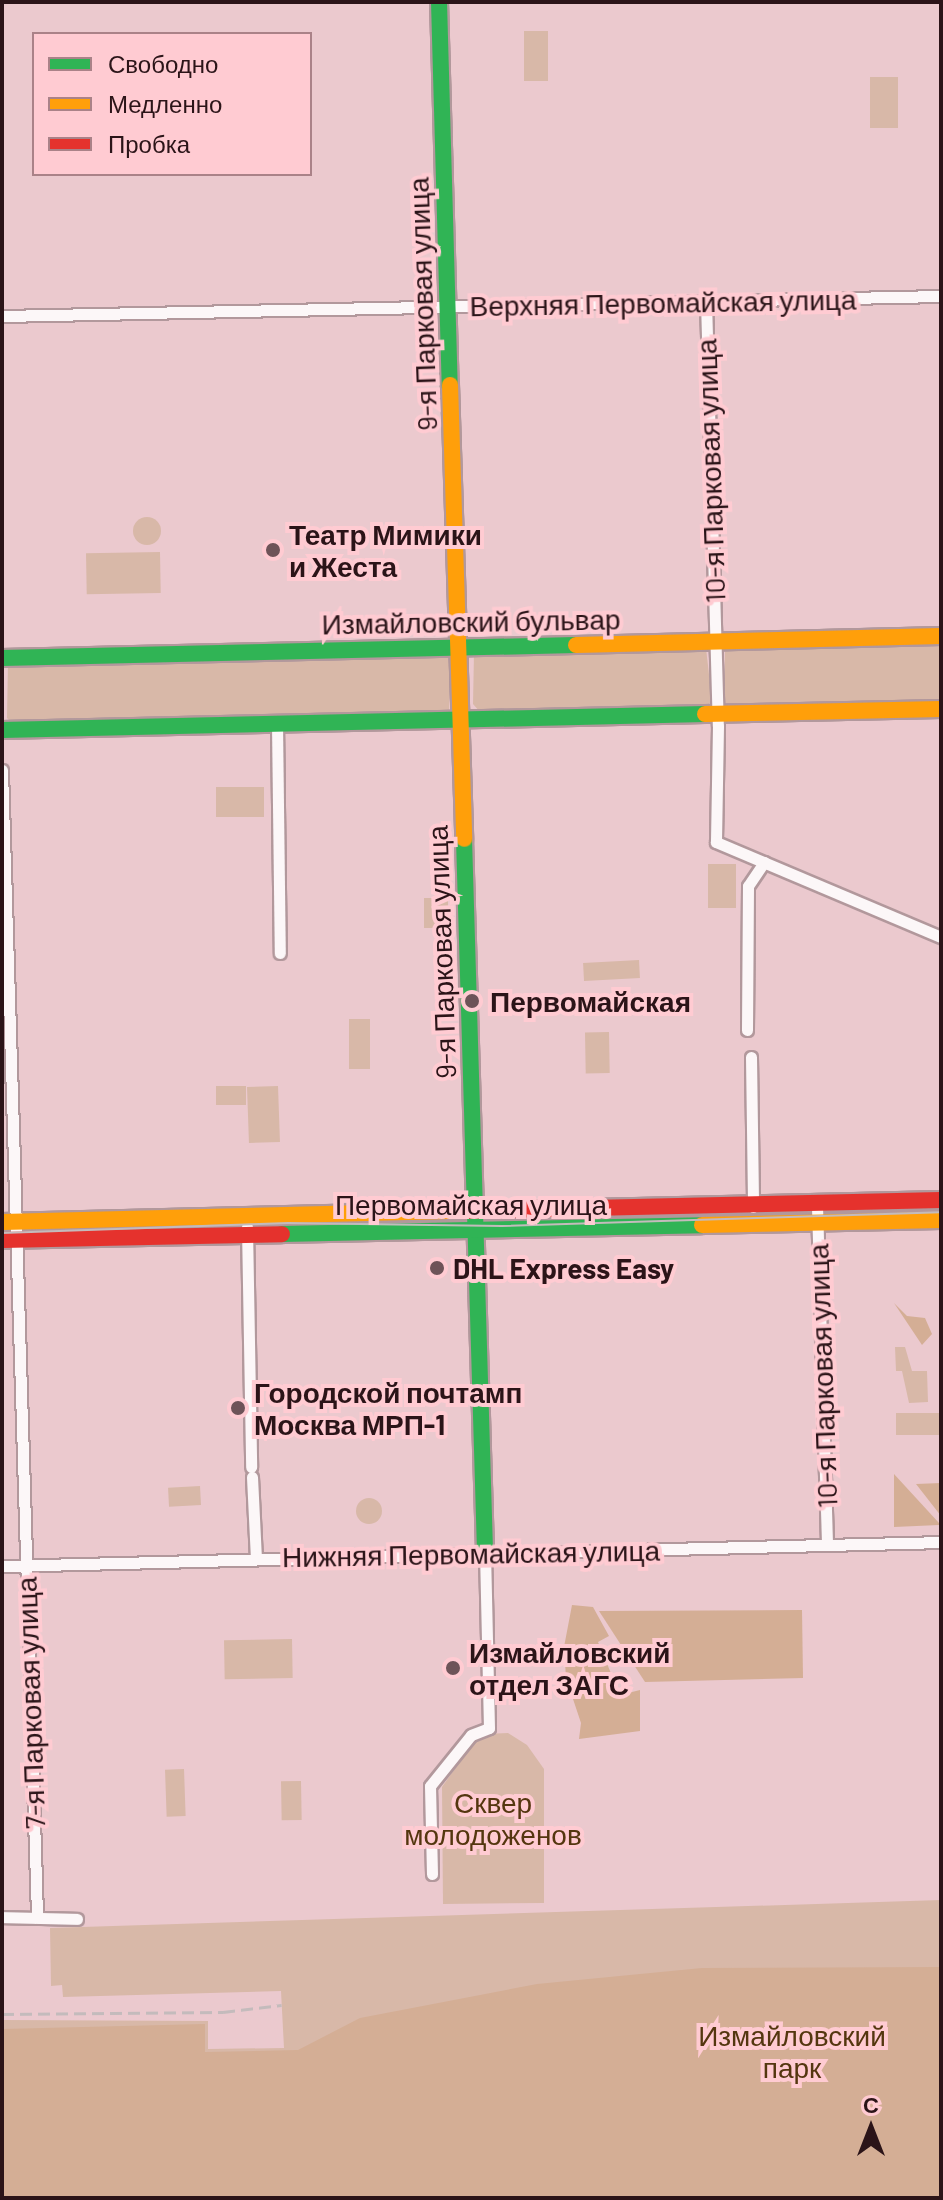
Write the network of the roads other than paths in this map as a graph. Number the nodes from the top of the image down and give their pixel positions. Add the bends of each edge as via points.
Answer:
1 (439, 2) edge
2 (941, 296) edge
3 (706, 301) junction
4 (448, 306) junction
5 (2, 316) edge
6 (941, 636) edge
7 (715, 642) junction
8 (458, 647) junction
9 (2, 658) edge
10 (941, 709) edge
11 (717, 714) junction
12 (460, 718) junction
13 (277, 723) junction
14 (2, 730) edge
15 (2, 770) edge
16 (764, 862) junction
17 (941, 937) edge
18 (280, 953) dead end
19 (747, 1030) dead end
20 (751, 1057) dead end
21 (941, 1200) edge
22 (753, 1207) junction
23 (477, 1214) junction
24 (817, 1214) junction
25 (941, 1220) edge
26 (9, 1222) edge
27 (246, 1223) junction
28 (477, 1233) junction
29 (10, 1240) edge
30 (941, 1542) edge
31 (827, 1545) junction
32 (485, 1550) junction
33 (256, 1559) junction
34 (2, 1566) edge
35 (26, 1566) junction
36 (432, 1874) dead end
37 (2, 1917) edge
38 (37, 1917) junction
39 (77, 1919) dead end

1 - 4 main road, 9-я Парковая улица
2 - 3 street, Верхняя Первомайская улица
3 - 4 street, Верхняя Первомайская улица
3 - 7 street, 10-я Парковая улица
4 - 5 street, Верхняя Первомайская улица
4 - 8 main road, 9-я Парковая улица
6 - 7 main road, Измайловский бульвар
7 - 8 main road, Измайловский бульвар
7 - 11 street, 10-я Парковая улица
8 - 9 main road, Измайловский бульвар
8 - 12 main road, 9-я Парковая улица
10 - 11 main road
11 - 12 main road
11 - 16 street, 10-я Парковая улица via 716,842
12 - 13 main road
12 - 23 main road, 9-я Парковая улица
13 - 14 main road
13 - 18 street
15 - 26 street, 7-я Парковая улица
16 - 17 street
16 - 19 street via 748,886
20 - 22 street
21 - 24 main road, Первомайская улица
22 - 23 main road, Первомайская улица
22 - 24 main road, Первомайская улица
23 - 27 main road, Первомайская улица
23 - 28 main road, 9-я Парковая улица
24 - 25 main road, Первомайская улица
24 - 28 main road, Первомайская улица
24 - 31 street, 10-я Парковая улица
26 - 27 main road, Первомайская улица
26 - 29 street, 7-я Парковая улица
27 - 28 main road, Первомайская улица
27 - 29 main road, Первомайская улица
27 - 33 street
28 - 32 main road, 9-я Парковая улица
29 - 35 street, 7-я Парковая улица
30 - 31 street, Нижняя Первомайская улица
31 - 32 street, Нижняя Первомайская улица
32 - 33 street, Нижняя Первомайская улица
32 - 36 street, 9-я Парковая улица via 489,1728 471,1735 430,1786
33 - 35 street, Нижняя Первомайская улица
34 - 35 street, Нижняя Первомайская улица
35 - 38 street, 7-я Парковая улица
37 - 38 street
38 - 39 street

